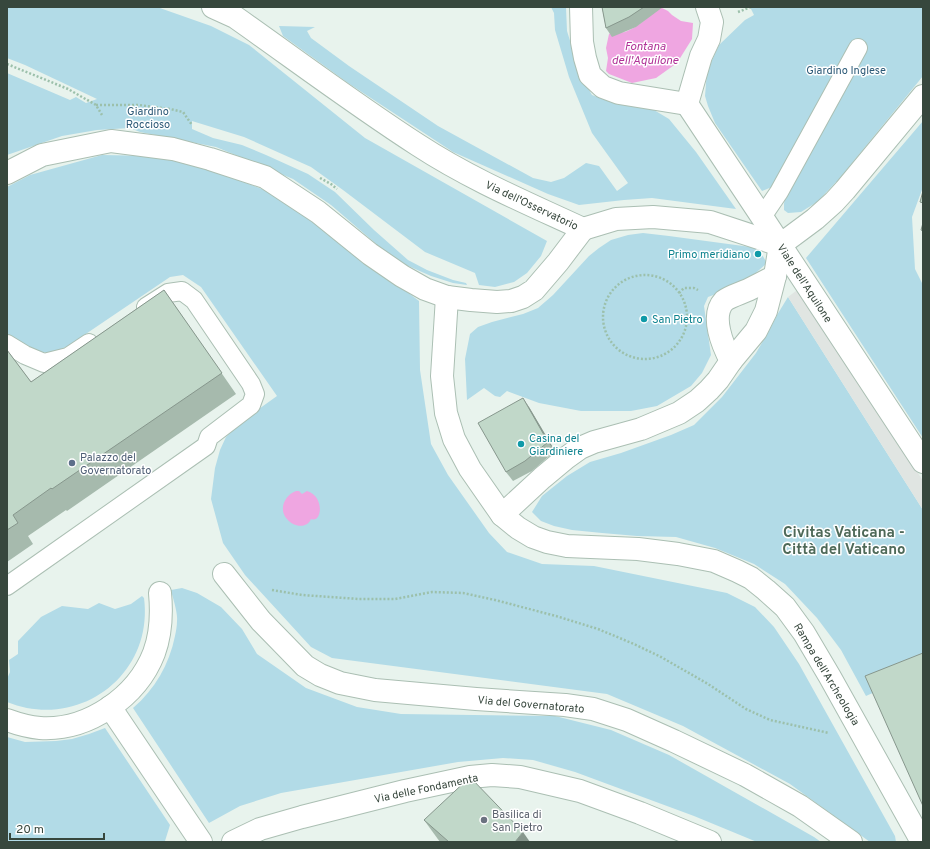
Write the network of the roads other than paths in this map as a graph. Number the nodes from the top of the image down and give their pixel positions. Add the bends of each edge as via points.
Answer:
1 (213, 7) edge
2 (581, 7) edge
3 (707, 7) edge
4 (858, 48) dead end
5 (923, 96) edge
6 (687, 104) junction
7 (7, 173) edge
8 (762, 217) junction
9 (583, 229) junction
10 (780, 244) junction
11 (775, 276) junction
12 (447, 297) junction
13 (134, 314) edge
14 (101, 335) edge
15 (7, 344) edge
16 (731, 361) junction
17 (923, 462) edge
18 (502, 515) junction
19 (230, 582) road end
20 (7, 586) edge
21 (160, 593) dead end
22 (110, 706) junction
23 (7, 720) edge
24 (201, 842) edge
25 (233, 842) edge
26 (710, 842) edge
27 (851, 842) edge
28 (922, 842) edge

1 - 9 street, Via dell'Osservatorio via 235,16 419,146 474,178
2 - 6 street via 585,58 590,75 603,87 620,93
3 - 6 street via 712,22 709,39
4 - 8 lane via 779,192
5 - 10 street via 834,202
6 - 8 street, Viale dell'Aquilone
7 - 12 street, Via dell'Osservatorio via 42,155 111,141 173,149 210,159 265,177 318,212 402,276 425,289
8 - 10 street, Viale dell'Aquilone
9 - 10 street via 616,219 652,217 710,222
9 - 12 street, Via dell'Osservatorio via 544,280 523,297 497,302
10 - 11 street
10 - 17 street, Viale dell'Aquilone
11 - 16 street via 766,311 756,331
11 - 16 street via 729,298 721,306 719,329
12 - 18 street, Rampa dell'Archeologia via 442,376 446,413 454,439 470,469
13 - 20 lane via 168,293 182,291 194,300 251,384 255,394 251,405 209,437 206,446
14 - 15 lane via 68,357 44,362 25,355
16 - 18 street via 718,380 697,401 680,413 641,429 580,448 542,478
18 - 28 street, Rampa dell'Archeologia via 518,528 547,542 567,546 638,549 696,557 725,565 751,578 785,607 804,633
19 - 27 street, Via del Governatorato via 261,621 305,666 320,675 340,683 375,690 565,704 593,709 633,723 745,775 800,806
21 - 22 street via 161,618 152,657 138,682
22 - 23 street via 82,721 53,727 41,728
22 - 24 street
25 - 26 street, Via delle Fondamenta via 260,829 302,817 470,777 492,775 520,777 580,791

